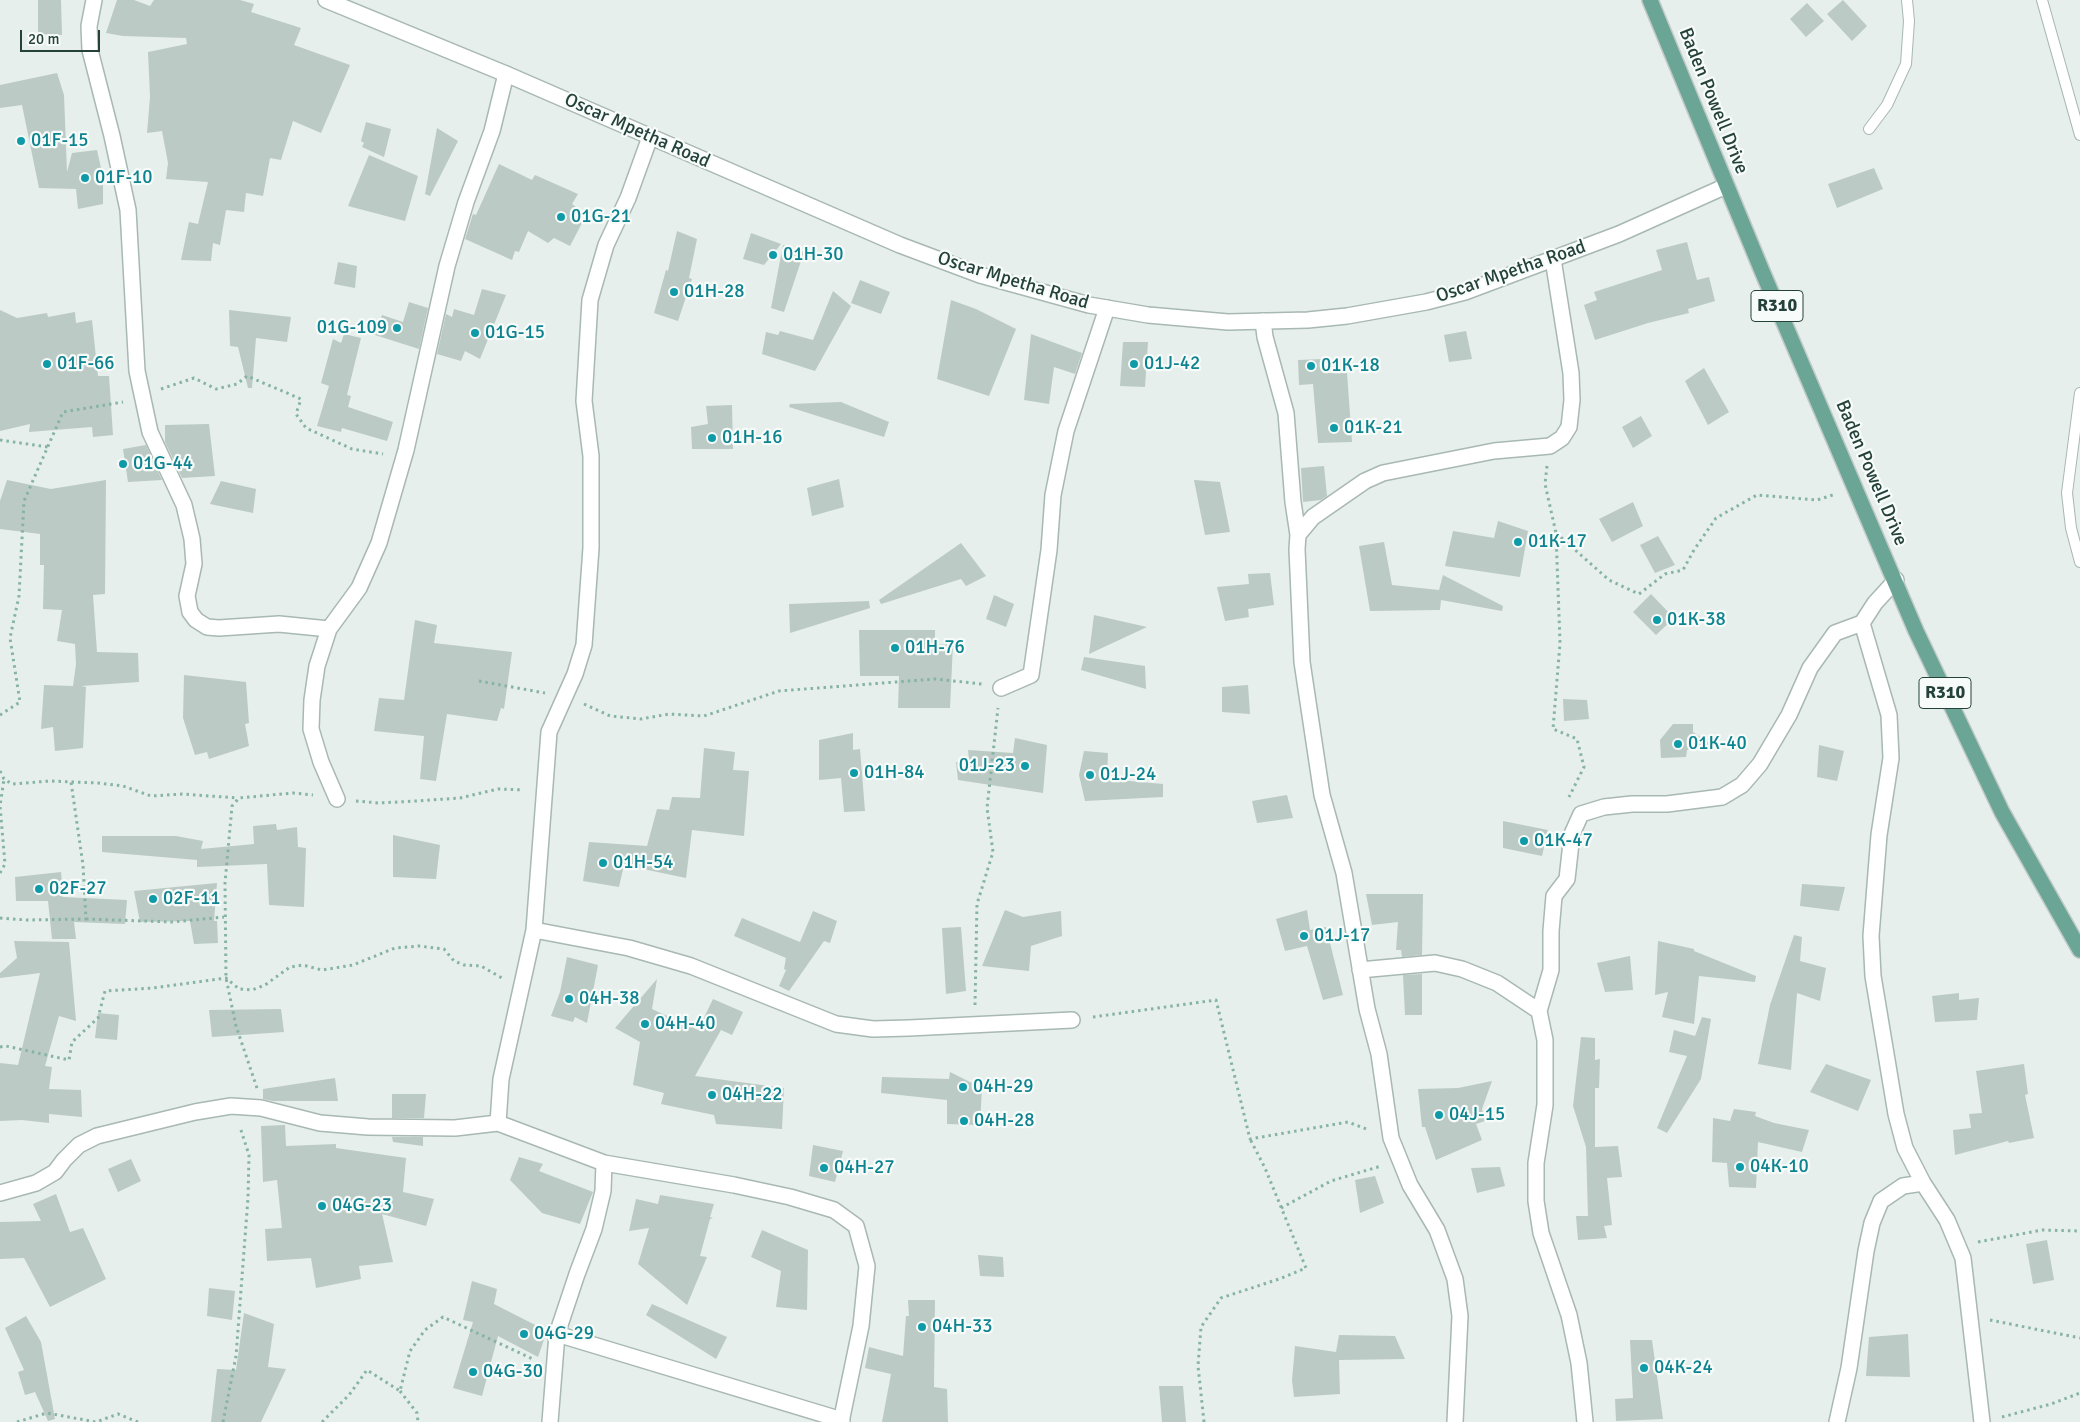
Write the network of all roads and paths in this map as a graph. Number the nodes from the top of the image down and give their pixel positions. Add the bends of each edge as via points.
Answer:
1 (94, 0) edge
2 (326, 0) edge
3 (1650, 0) edge
4 (1907, 0) edge
5 (2042, 0) edge
6 (506, 74) junction
7 (1869, 129) dead end
8 (2080, 135) edge
9 (650, 137) junction
10 (1726, 186) junction
11 (1554, 258) junction
12 (1107, 308) junction
13 (1263, 321) junction
14 (2080, 393) edge
15 (143, 399) junction
16 (0, 440) edge
17 (1550, 446) junction
18 (48, 447) junction
19 (406, 450) junction
20 (1856, 487) junction
21 (1556, 533) junction
22 (1298, 535) junction
23 (2080, 562) edge
24 (1896, 580) junction
25 (1862, 623) junction
26 (329, 629) junction
27 (479, 682) dead end
28 (1001, 688) junction
29 (564, 696) junction
30 (0, 716) edge
31 (0, 771) edge
32 (4, 779) junction
33 (71, 782) junction
34 (546, 791) junction
35 (239, 798) junction
36 (337, 799) junction
37 (1572, 834) junction
38 (0, 873) edge
39 (224, 917) junction
40 (0, 918) edge
41 (86, 919) junction
42 (534, 930) junction
43 (2080, 950) edge
44 (1360, 970) junction
45 (226, 978) junction
46 (523, 983) junction
47 (1539, 1011) junction
48 (1072, 1020) joint
49 (973, 1025) junction
50 (0, 1047) edge
51 (231, 1106) junction
52 (261, 1108) junction
53 (498, 1123) junction
54 (1391, 1138) junction
55 (1250, 1139) junction
56 (1399, 1159) junction
57 (604, 1164) junction
58 (1924, 1183) junction
59 (0, 1193) edge
60 (1281, 1208) junction
61 (2080, 1231) edge
62 (1958, 1246) junction
63 (1970, 1318) junction
64 (557, 1334) junction
65 (2080, 1338) edge
66 (554, 1378) junction
67 (400, 1391) junction
68 (2080, 1393) edge
69 (69, 1417) junction
70 (842, 1421) edge
71 (17, 1422) edge
72 (69, 1422) edge
73 (138, 1422) edge
74 (223, 1422) edge
75 (322, 1422) edge
76 (418, 1422) edge
77 (550, 1422) edge
78 (1204, 1422) edge
79 (1455, 1422) edge
80 (1585, 1422) edge
81 (1837, 1422) edge
82 (1982, 1422) edge

1 - 15 street via 89,26 90,50 128,210 137,371
2 - 6 street, Oscar Mpetha Road
3 - 10 main road, Baden Powell Drive / R310
4 - 7 lane via 1906,64 1888,105
5 - 8 lane
6 - 9 street, Oscar Mpetha Road
6 - 19 street via 492,131 447,266
9 - 12 street, Oscar Mpetha Road via 900,245 980,275
9 - 29 street via 628,198 606,245 590,300 584,401 591,456 591,548 584,645
10 - 11 street, Oscar Mpetha Road via 1619,234
10 - 20 main road, Baden Powell Drive / R310
11 - 13 street, Oscar Mpetha Road via 1465,292 1426,302 1347,316
11 - 17 street via 1572,400 1569,427 1562,438
12 - 13 street, Oscar Mpetha Road via 1228,322
12 - 28 street via 1066,431 1058,468 1031,675
13 - 22 street via 1286,413
14 - 23 lane via 2068,493 2070,528
15 - 18 path via 63,412
15 - 19 path via 194,378 216,389 237,384 247,376 301,399 296,414 306,428 314,432 352,449 388,454
15 - 26 street via 150,432 184,505 194,564 188,596 190,612 196,620 207,627 219,628 279,624
16 - 18 path
17 - 21 path via 1546,484
17 - 22 street via 1494,451 1382,473 1313,517
18 - 30 path via 24,500 19,596 10,638 20,702
19 - 26 street via 379,543 359,588
20 - 21 path via 1817,500 1758,495 1716,518 1683,570 1665,574 1639,594 1609,580
20 - 24 main road, Baden Powell Drive / R310
21 - 37 path via 1560,643 1553,729 1577,739 1584,767 1569,796
22 - 44 street via 1302,662 1311,726 1322,795 1344,872
24 - 25 street
24 - 43 main road, Baden Powell Drive / R310 via 1916,631 2002,812
25 - 37 street via 1835,633 1810,668 1789,715 1760,764 1742,785 1722,797 1604,807 1581,814
25 - 58 street via 1890,715 1891,758 1879,835 1871,936 1873,976 1896,1114 1905,1148
26 - 36 street via 317,666 312,729 321,762
27 - 29 path
28 - 29 path via 934,679 779,691 704,716 670,714 641,719 610,716
28 - 49 path via 986,808 993,852 977,904
29 - 34 street via 549,732
31 - 32 path
32 - 33 path via 12,784
32 - 38 path via 0,806 5,864
33 - 35 path via 123,786 151,796 182,794
33 - 41 path via 83,865
34 - 36 path via 498,788 460,798 379,803
34 - 42 street
35 - 36 path via 293,792
35 - 39 path via 232,806
37 - 47 street via 1567,879 1554,896 1550,931 1551,970
39 - 41 path via 173,922
39 - 45 path
40 - 41 path
42 - 46 street
42 - 49 street via 629,948 691,966 836,1024 873,1029
44 - 47 street via 1435,963 1462,969 1497,983
44 - 54 street via 1379,1054
45 - 46 path via 239,989 252,990 266,985 290,967 303,965 322,970 352,965 395,948 419,946 444,949 454,961 481,966 507,980
45 - 50 path via 105,991 98,1018 72,1042 68,1060
45 - 52 path via 236,1026
46 - 53 street via 501,1079
47 - 80 street via 1545,1040 1545,1104 1536,1163 1536,1201 1541,1233 1569,1315 1579,1363
48 - 49 street
48 - 55 path via 1216,1000
51 - 52 street
51 - 59 street via 97,1136 79,1145 55,1172 36,1183
51 - 74 path via 249,1154 248,1198 236,1356
52 - 53 street via 320,1123 368,1127 455,1128
53 - 57 street
54 - 55 path via 1348,1122
54 - 56 street
55 - 60 path
56 - 60 path via 1331,1181
56 - 79 street via 1410,1185 1437,1230 1455,1279 1460,1316
57 - 64 street via 603,1191 594,1228
57 - 70 street via 790,1197 834,1210 856,1226 867,1266 861,1326
58 - 62 street via 1947,1220
58 - 81 street via 1903,1186 1881,1201 1872,1223
60 - 78 path via 1306,1268 1221,1298 1201,1327 1198,1366
61 - 62 path via 2042,1230
62 - 63 street via 1963,1258
63 - 65 path via 2007,1322
63 - 82 street
64 - 66 street
64 - 70 street
66 - 67 path via 536,1361 443,1317 425,1330 410,1351
66 - 77 street
67 - 75 path via 367,1370 349,1395
67 - 76 path via 417,1413
68 - 82 path
69 - 71 path via 48,1413
69 - 72 path
69 - 73 path via 96,1422 118,1414

